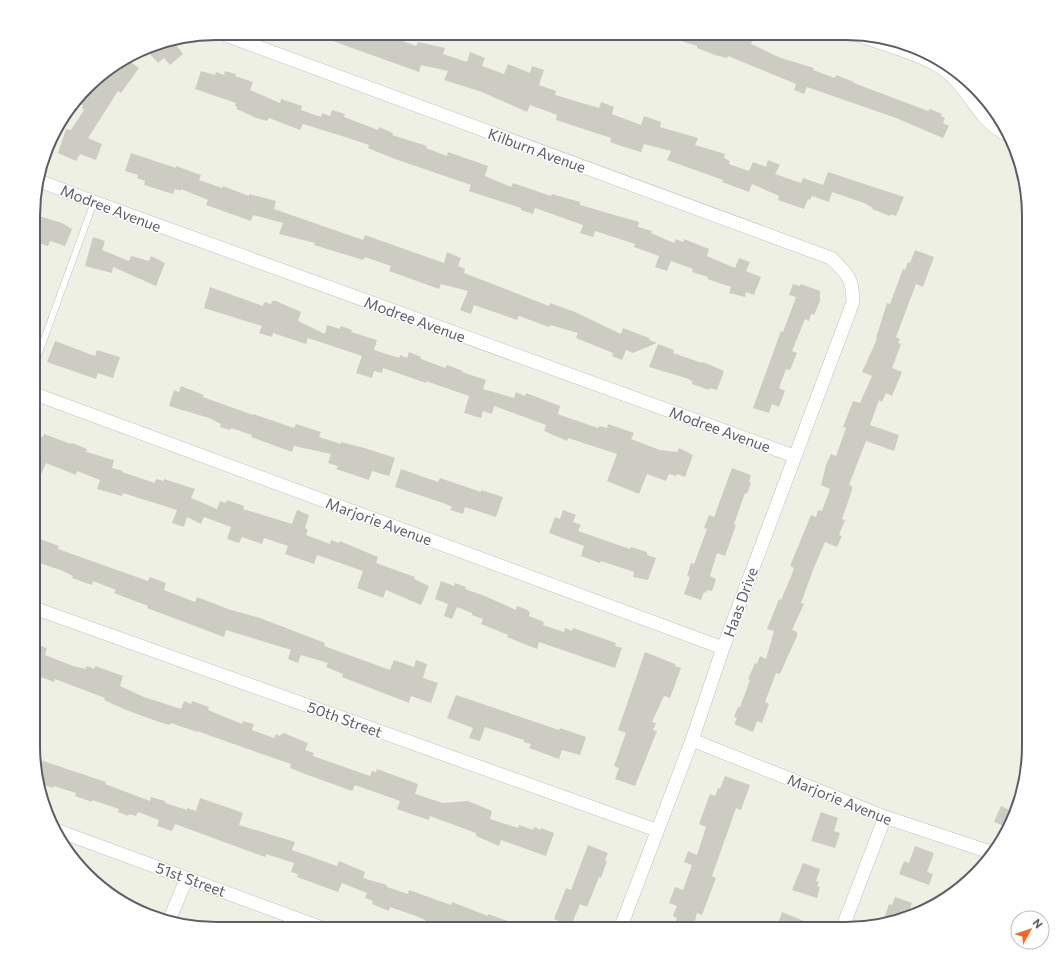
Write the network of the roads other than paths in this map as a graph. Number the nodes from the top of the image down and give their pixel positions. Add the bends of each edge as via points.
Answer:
1 (239, 40) edge
2 (884, 44) edge
3 (924, 58) edge
4 (949, 73) edge
5 (1000, 131) edge
6 (43, 182) edge
7 (94, 202) junction
8 (849, 275) joint
9 (40, 350) edge
10 (40, 396) edge
11 (794, 456) junction
12 (40, 610) edge
13 (723, 648) junction
14 (692, 740) junction
15 (885, 817) junction
16 (656, 830) junction
17 (63, 833) edge
18 (987, 851) edge
19 (187, 878) junction
20 (171, 916) edge
21 (306, 922) edge
22 (623, 922) edge
23 (845, 922) edge

1 - 8 street, Kilburn Avenue via 831,258
2 - 3 street
4 - 5 street via 957,80 983,118
6 - 7 street, Modree Avenue
7 - 9 lane
7 - 11 street, Modree Avenue
8 - 11 street, Haas Drive via 853,288 853,302
10 - 13 street, Marjorie Avenue
11 - 13 street, Haas Drive
12 - 16 street, 50th Street
13 - 14 street, Haas Drive
14 - 15 street, Marjorie Avenue
14 - 16 street, Haas Drive
15 - 18 street, Marjorie Avenue
15 - 23 street
16 - 22 street, Haas Drive
17 - 19 street, 51st Street
19 - 20 street
19 - 21 street, 51st Street

